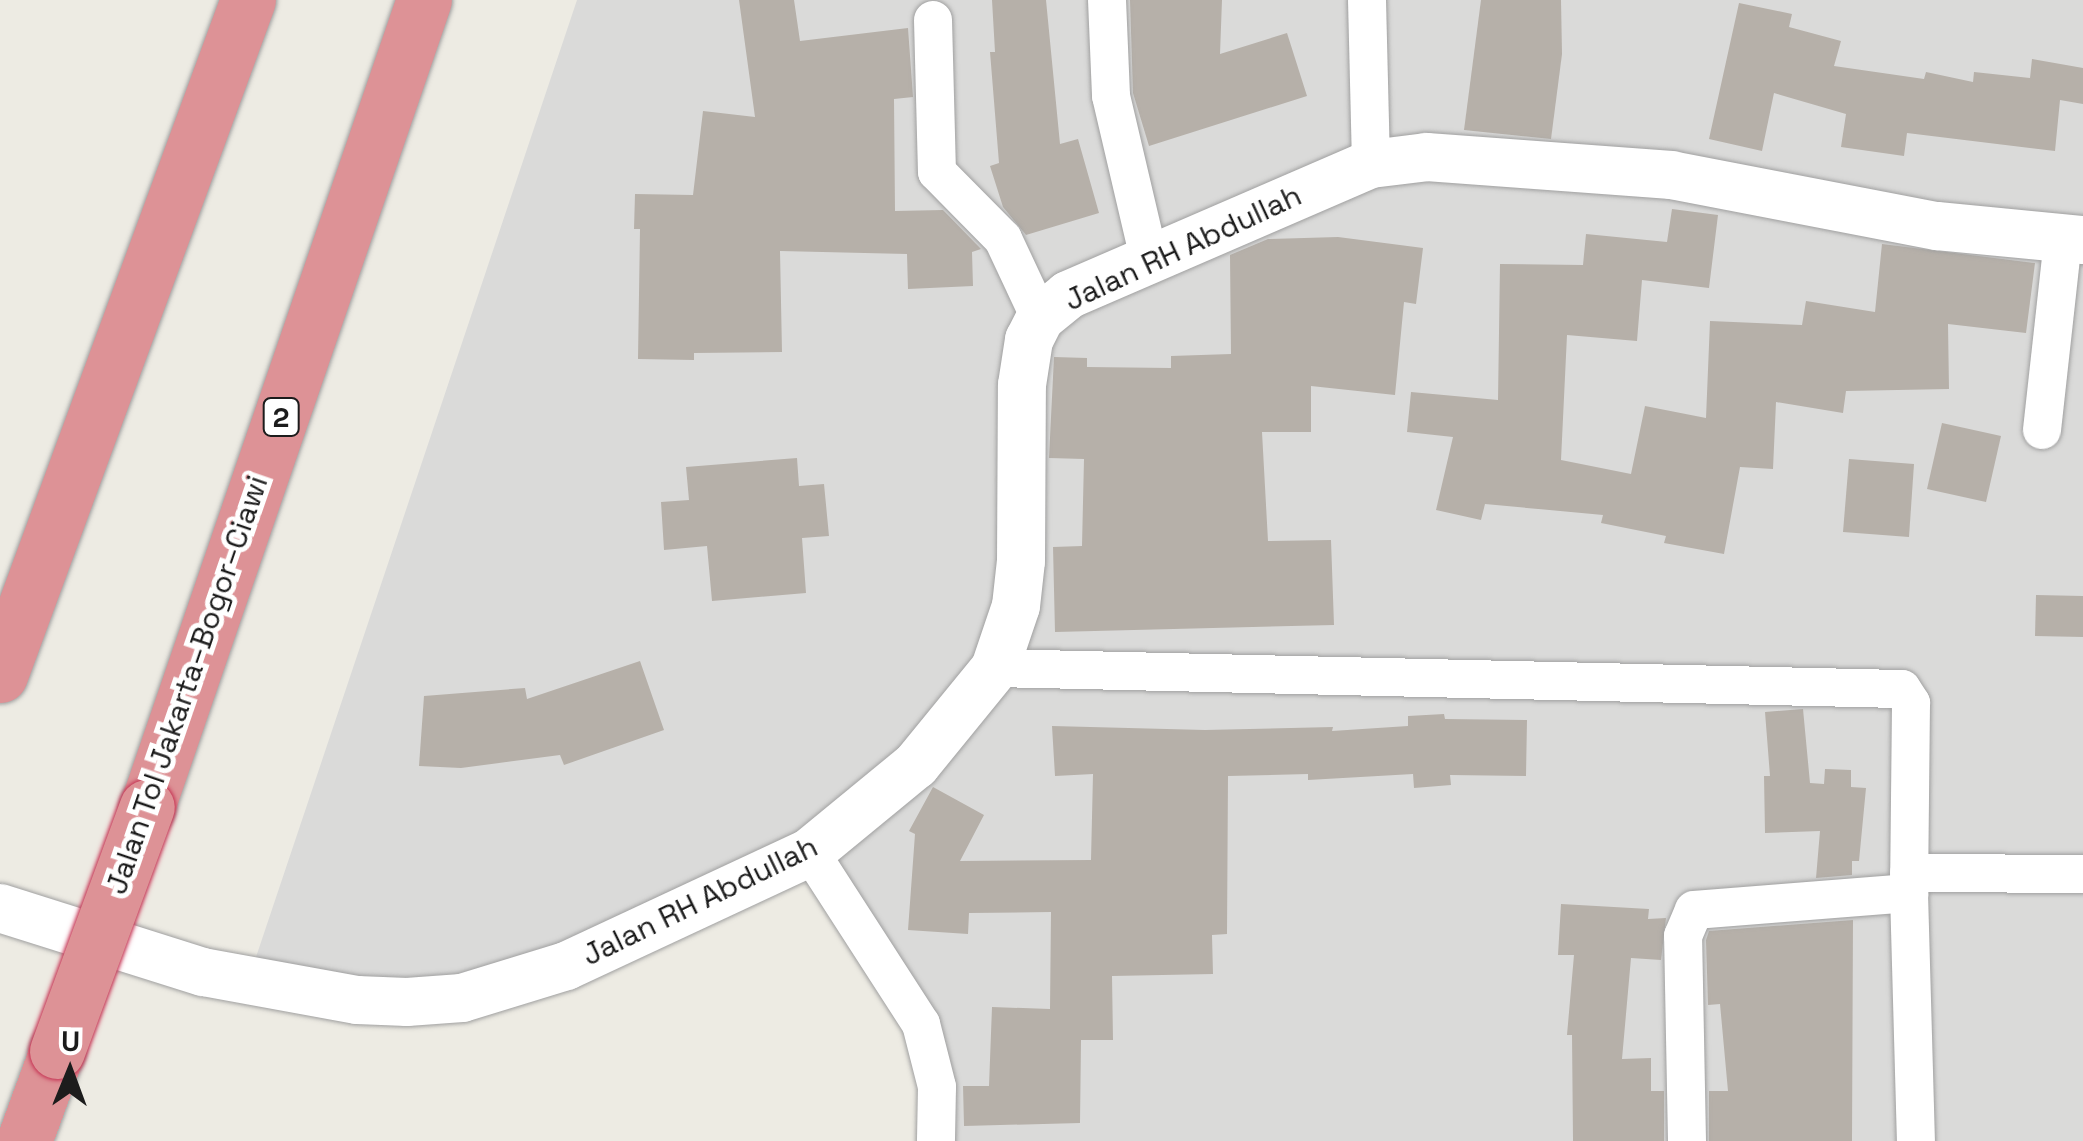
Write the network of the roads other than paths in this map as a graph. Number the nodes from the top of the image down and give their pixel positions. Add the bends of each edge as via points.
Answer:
1 (248, 0) edge
2 (424, 0) edge
3 (1107, 0) edge
4 (1367, 0) edge
5 (933, 20) dead end
6 (1372, 164) junction
7 (2073, 240) edge
8 (1149, 258) junction
9 (1040, 318) junction
10 (2042, 430) dead end
11 (994, 668) junction
12 (0, 675) edge
13 (810, 852) junction
14 (2083, 874) edge
15 (1909, 883) junction
16 (0, 908) edge
17 (24, 1141) edge
18 (936, 1141) edge
19 (1686, 1141) edge
20 (1916, 1141) edge

1 - 12 highway
2 - 17 highway, Jalan Tol Jakarta–Bogor–Ciawi / 2, bridge via 147,807
3 - 8 street via 1111,96
4 - 6 street
5 - 9 street via 937,172 1003,238
6 - 7 street, Jalan RH Abdullah via 1426,157 1670,175 1937,226
6 - 8 street, Jalan RH Abdullah
7 - 10 street
8 - 9 street, Jalan RH Abdullah via 1068,295
9 - 11 street, Jalan RH Abdullah via 1028,340 1022,386 1016,606
11 - 13 street, Jalan RH Abdullah via 916,765
11 - 15 street via 1902,690 1911,704
13 - 16 street, Jalan RH Abdullah via 582,960 462,998 357,1000 203,972
13 - 18 street via 921,1024 937,1086
14 - 15 street
15 - 19 street via 1694,910 1683,936
15 - 20 street

